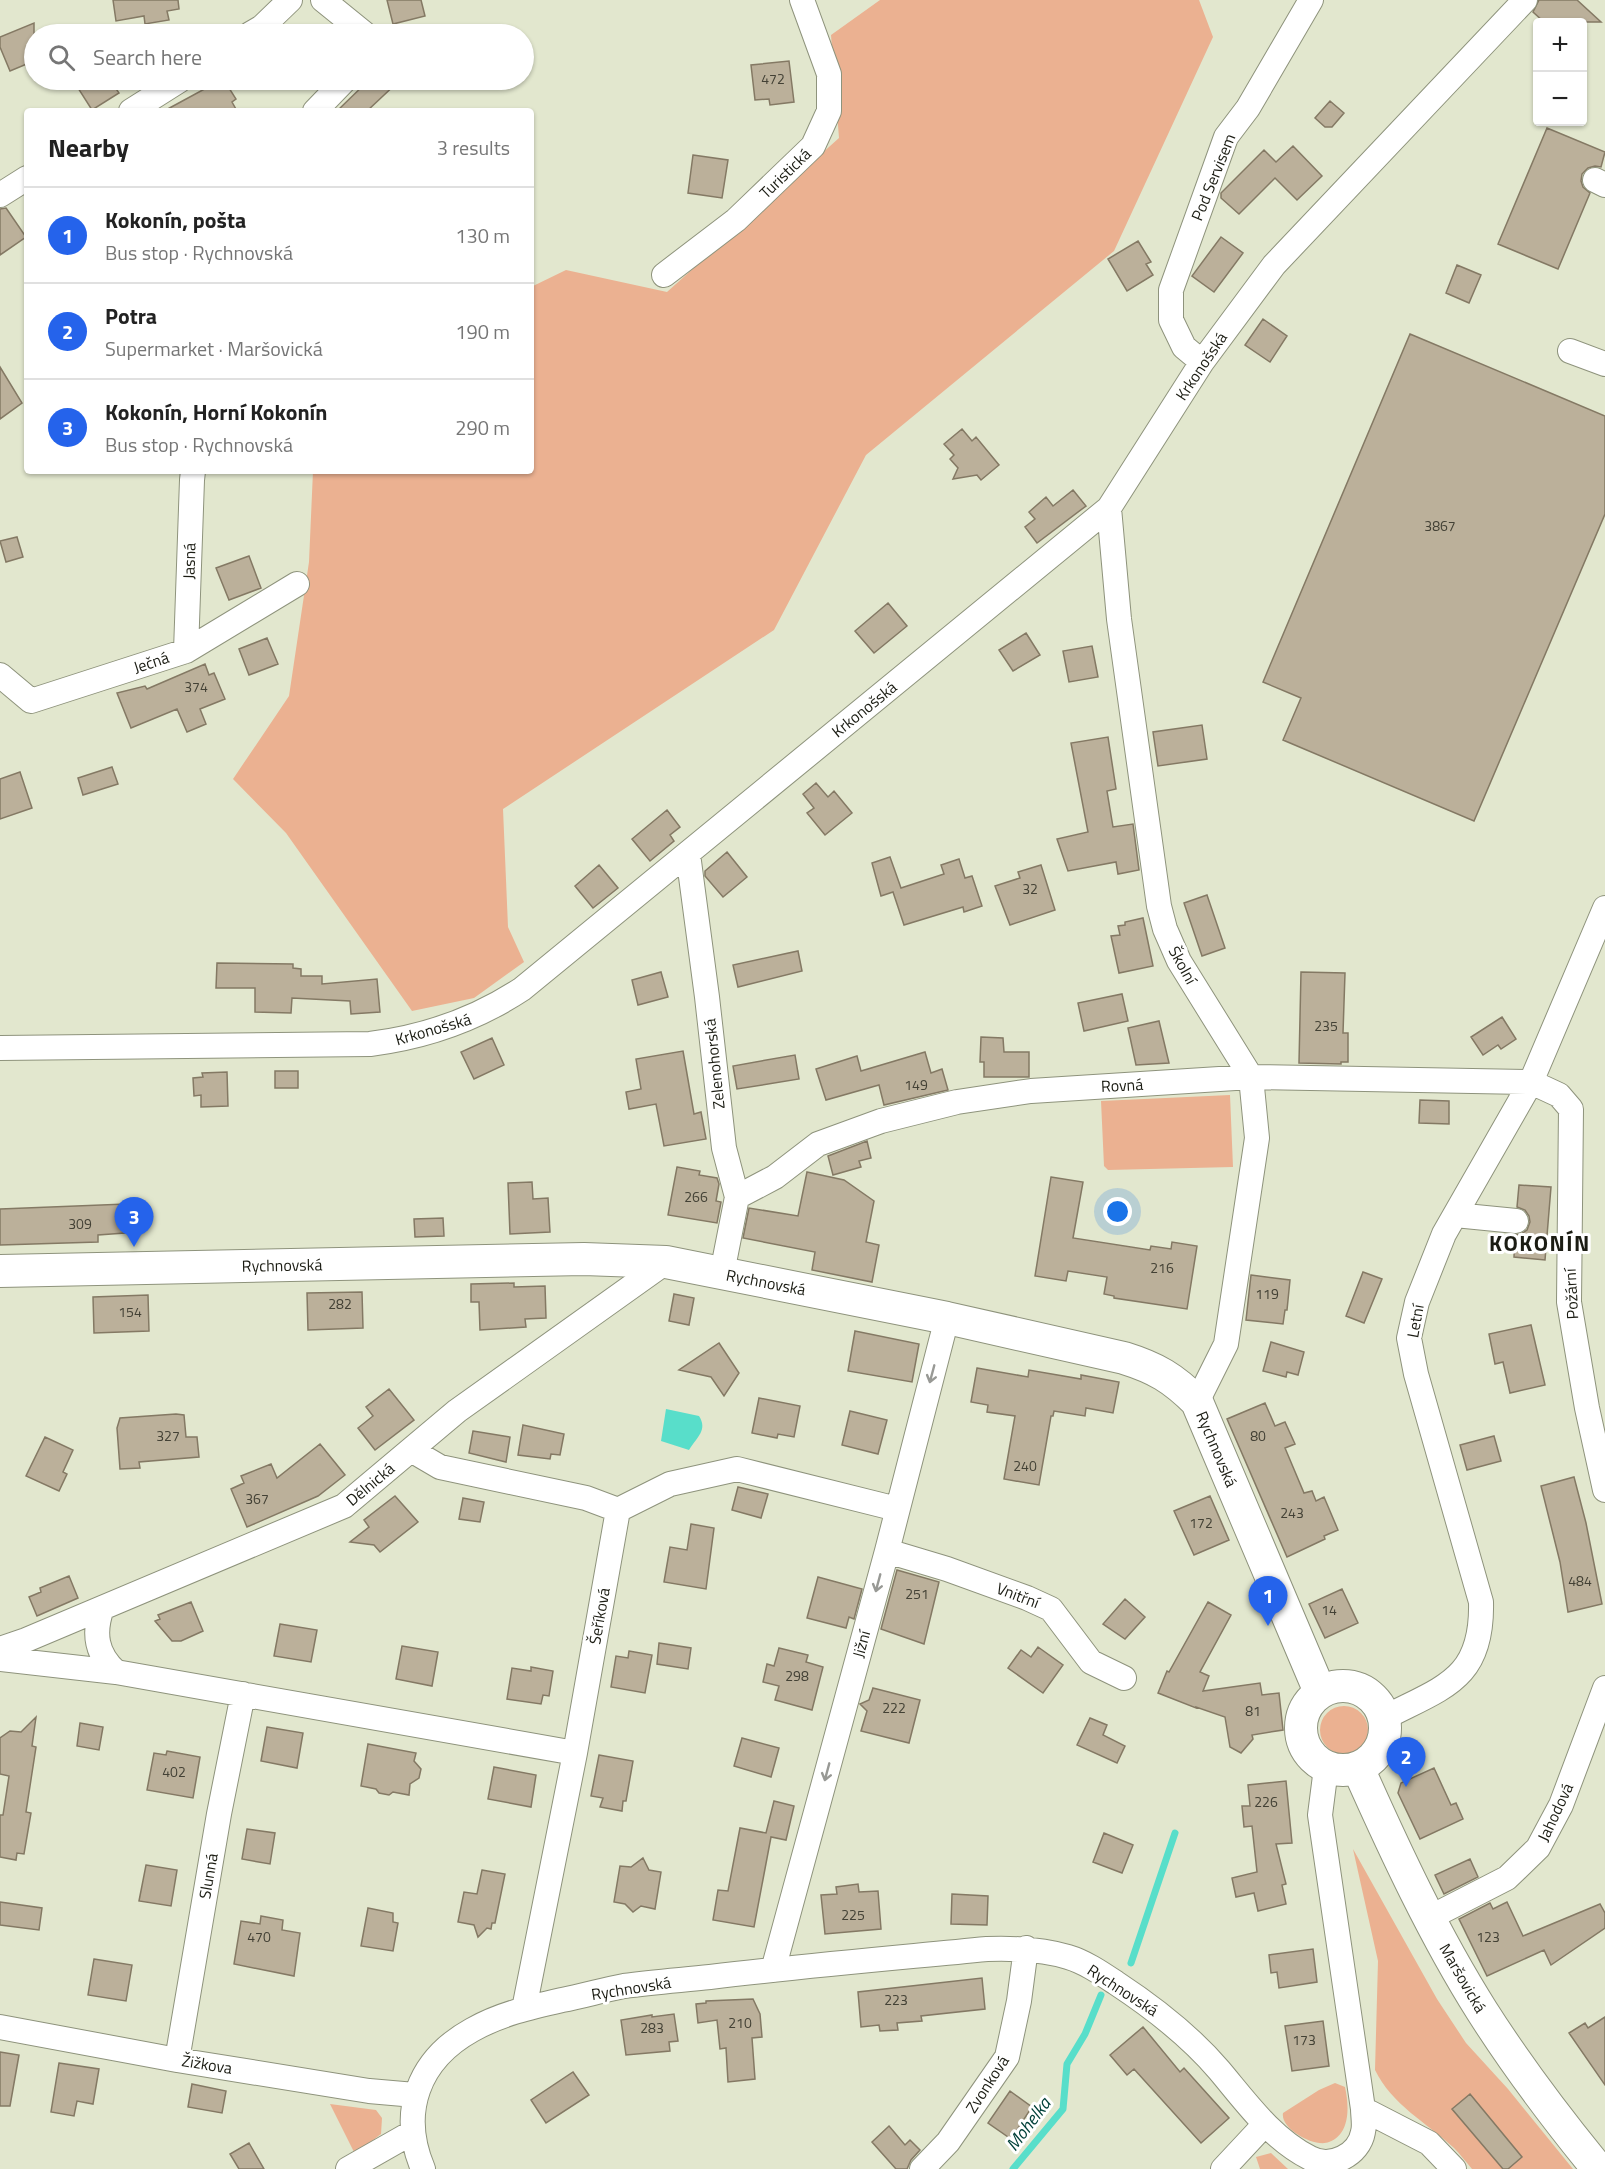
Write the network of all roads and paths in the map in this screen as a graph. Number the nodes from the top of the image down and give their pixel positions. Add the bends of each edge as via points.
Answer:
1 (290, 0) edge
2 (323, 0) edge
3 (802, 0) edge
4 (1311, 0) edge
5 (1525, 0) edge
6 (265, 24) edge
7 (353, 24) edge
8 (164, 90) edge
9 (335, 90) edge
10 (136, 108) edge
11 (318, 108) edge
12 (24, 180) edge
13 (0, 195) edge
14 (664, 275) dead end
15 (1570, 351) dead end
16 (1202, 362) junction
17 (1605, 364) edge
18 (193, 474) edge
19 (1108, 508) junction
20 (297, 584) dead end
21 (186, 651) junction
22 (0, 675) edge
23 (688, 854) junction
24 (1605, 908) edge
25 (0, 1048) edge
26 (1251, 1077) junction
27 (1531, 1082) junction
28 (737, 1197) junction
29 (1455, 1215) junction
30 (1516, 1221) dead end
31 (666, 1262) junction
32 (0, 1271) edge
33 (722, 1273) junction
34 (947, 1318) junction
35 (1197, 1402) junction
36 (411, 1449) junction
37 (1605, 1490) edge
38 (897, 1509) junction
39 (618, 1510) junction
40 (886, 1551) junction
41 (102, 1608) junction
42 (0, 1649) edge
43 (0, 1659) edge
44 (116, 1672) junction
45 (1124, 1678) dead end
46 (1605, 1688) edge
47 (1320, 1692) junction
48 (243, 1694) junction
49 (1384, 1718) junction
50 (575, 1753) junction
51 (1326, 1768) junction
52 (1358, 1768) junction
53 (1429, 1918) junction
54 (1026, 1948) junction
55 (773, 1970) junction
56 (524, 2009) junction
57 (0, 2027) edge
58 (177, 2060) junction
59 (415, 2095) junction
60 (1363, 2109) junction
61 (1266, 2124) junction
62 (413, 2132) junction
63 (1599, 2164) edge
64 (348, 2169) edge
65 (423, 2169) edge
66 (922, 2169) edge
67 (1223, 2169) edge
68 (1454, 2169) edge

1 - 6 street
2 - 7 street
3 - 14 street, Turistická via 829,74 829,111 813,146 736,220
4 - 16 street, Pod Servisem via 1248,108 1226,137 1171,290 1172,320 1184,347
5 - 16 street, Krkonošská via 1274,265
8 - 10 street
9 - 11 street
12 - 13 street
15 - 17 street
16 - 19 street, Krkonošská
18 - 21 street, Jasná
19 - 23 street, Krkonošská
19 - 26 street, Školní via 1119,619 1165,929 1179,961
20 - 21 street, Ječná
21 - 22 street, Ječná via 31,700
23 - 25 street, Krkonošská via 522,989 479,1015 427,1034 341,1046
23 - 28 street, Zelenohorská via 724,1149
24 - 27 street, Letní
26 - 27 street, Rovná
26 - 28 street, Rovná via 1031,1091 957,1102 881,1121 818,1144 775,1177
26 - 35 street, Školní via 1257,1138 1226,1344
27 - 29 street, Letní
27 - 37 street, Požární via 1559,1095 1571,1109 1569,1302
28 - 33 street, Zelenohorská
29 - 30 street
29 - 49 street, Letní via 1417,1302 1409,1338 1482,1602 1482,1622 1473,1659 1461,1675 1445,1688
31 - 32 main road, Rychnovská via 584,1258
31 - 33 main road, Rychnovská
31 - 36 street, Dělnická via 457,1411
33 - 34 main road, Rychnovská
34 - 35 main road, Rychnovská via 1092,1349 1152,1367
34 -> 38 street, Jižní
35 - 47 main road, Rychnovská
36 - 39 street via 440,1467 586,1498
36 - 41 street, Dělnická via 344,1506
38 - 39 street via 737,1469 670,1484
38 - 40 street, Jižní
39 - 50 street, Šeříková
40 - 45 street, Vnitřní via 947,1569 1052,1609 1091,1662
40 -> 55 street, Jižní
41 - 42 street, Dělnická
41 - 44 street via 97,1637 106,1663
43 - 44 street
44 - 48 street
46 - 53 street, Jahodová via 1561,1805 1538,1848 1507,1878
47 - 49 main road via 1342,1686 1364,1691 1373,1698
47 - 51 main road via 1307,1706 1300,1724 1301,1738 1314,1760
48 - 50 street
48 - 58 street, Slunná
49 - 52 main road via 1381,1748
50 - 56 street, Šeříková
51 - 52 main road
51 - 60 street, Rychnovská via 1320,1815
52 - 53 main road, Maršovická
53 - 63 main road, Maršovická via 1515,2061
54 - 55 street, Rychnovská
54 - 61 street, Rychnovská via 1070,1957 1099,1971 1168,2019
54 - 66 street, Zvonková via 1007,2057 948,2142
55 - 56 street, Rychnovská via 624,1986
56 - 59 street, Rychnovská via 470,2031 443,2050
57 - 58 street, Žižkova
58 - 59 street, Žižkova
59 - 62 street, Rychnovská
60 - 61 street, Rychnovská via 1363,2132 1358,2144 1344,2158 1331,2162 1313,2160
60 - 68 street via 1429,2143
61 - 67 street
62 - 64 street
62 - 65 street, Rychnovská

